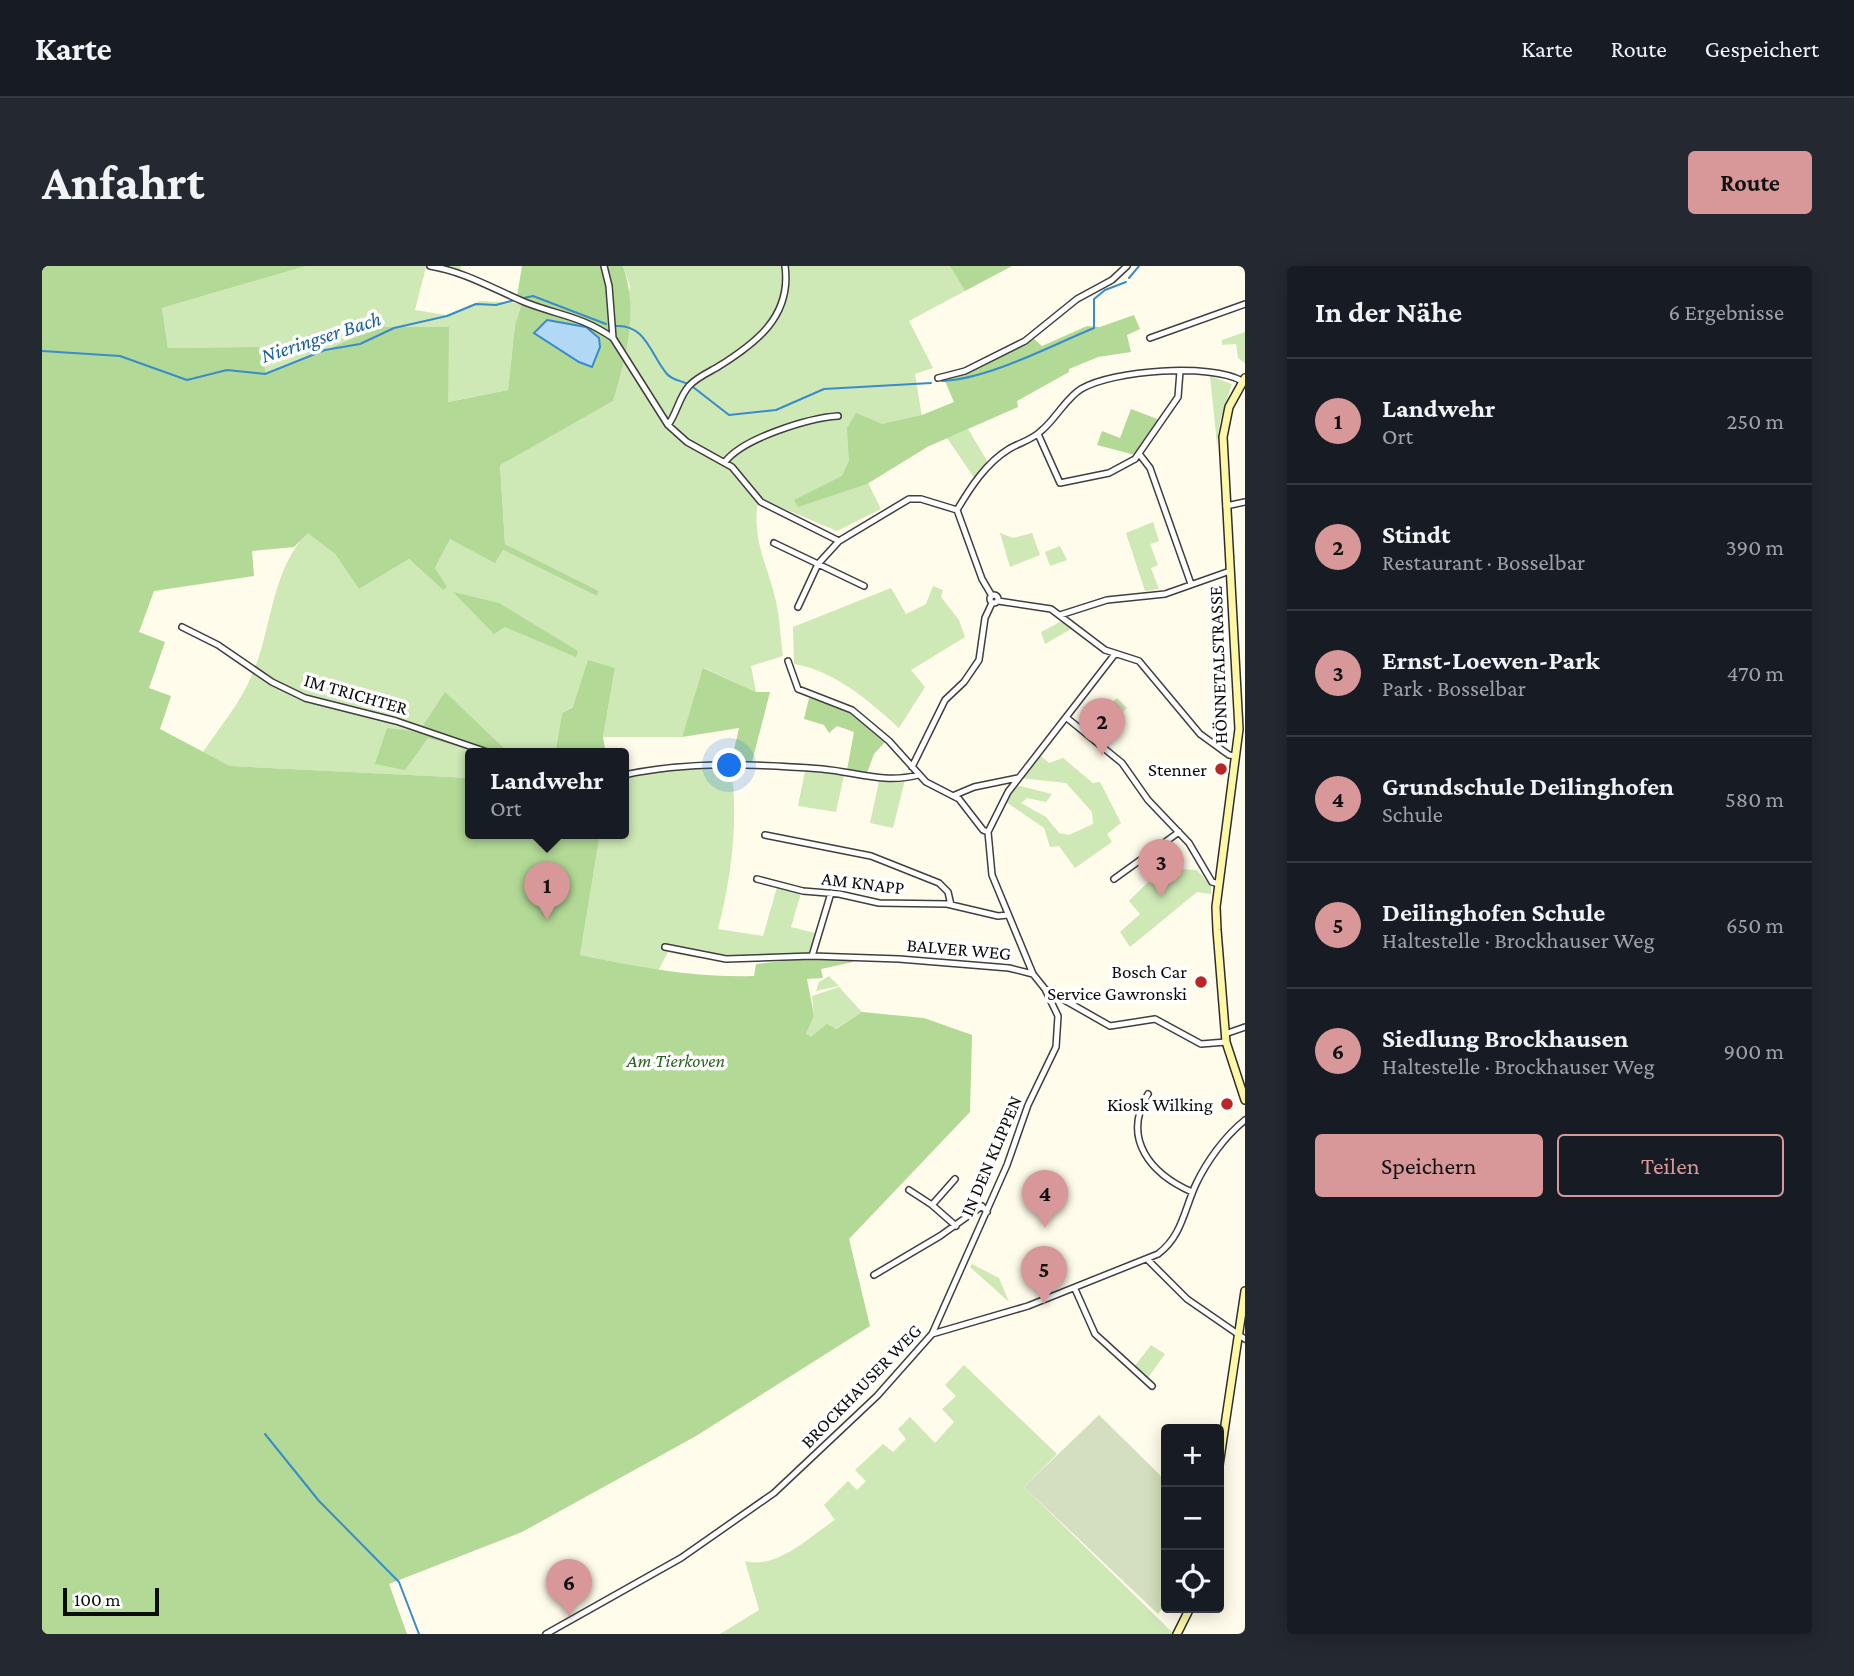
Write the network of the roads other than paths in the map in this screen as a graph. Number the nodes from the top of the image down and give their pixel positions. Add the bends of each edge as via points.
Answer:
1 (430, 266) edge
2 (604, 266) edge
3 (785, 266) edge
4 (1127, 266) edge
5 (1245, 304) edge
6 (613, 338) junction
7 (1150, 338) dead end
8 (1180, 371) junction
9 (938, 378) dead end
10 (1244, 380) edge
11 (838, 416) dead end
12 (668, 425) junction
13 (1038, 434) junction
14 (1140, 455) junction
15 (725, 462) junction
16 (1245, 502) edge
17 (1226, 506) junction
18 (957, 510) junction
19 (839, 541) junction
20 (774, 542) dead end
21 (818, 564) junction
22 (1230, 570) junction
23 (1191, 584) junction
24 (864, 586) dead end
25 (995, 602) junction
26 (798, 607) dead end
27 (1060, 615) junction
28 (182, 627) dead end
29 (1115, 654) junction
30 (788, 661) dead end
31 (1067, 718) junction
32 (475, 748) edge
33 (1236, 756) junction
34 (912, 767) junction
35 (1245, 773) edge
36 (629, 774) edge
37 (1235, 774) junction
38 (918, 775) junction
39 (1018, 778) junction
40 (955, 795) junction
41 (988, 832) junction
42 (1179, 832) junction
43 (765, 835) dead end
44 (757, 879) dead end
45 (1114, 879) dead end
46 (1219, 884) junction
47 (831, 894) junction
48 (951, 905) junction
49 (1008, 915) junction
50 (665, 947) dead end
51 (812, 956) junction
52 (1033, 974) junction
53 (1045, 989) junction
54 (1245, 1027) edge
55 (1225, 1038) junction
56 (1241, 1077) edge
57 (1148, 1094) dead end
58 (1245, 1101) edge
59 (1245, 1119) edge
60 (955, 1179) dead end
61 (909, 1190) dead end
62 (1192, 1192) junction
63 (932, 1205) junction
64 (987, 1212) junction
65 (956, 1226) junction
66 (1148, 1260) junction
67 (874, 1275) dead end
68 (1075, 1289) junction
69 (1245, 1291) edge
70 (932, 1334) junction
71 (1242, 1337) edge
72 (1152, 1386) dead end
73 (1224, 1437) edge
74 (1188, 1613) edge
75 (546, 1634) edge
76 (1177, 1634) edge

1 - 6 street via 464,272 535,306 580,318
2 - 6 street
3 - 12 street via 781,307 769,329 690,385
4 - 9 street via 1025,341 965,371
5 - 7 street
6 - 12 street
8 - 10 street via 1216,371
8 - 13 street via 1127,374 1081,389
8 - 14 street via 1178,397
10 - 17 main road, HÖNNETALSTRASSE via 1224,428
11 - 15 street via 790,427 736,451
12 - 15 street via 687,442
13 - 14 street via 1060,483 1109,472
13 - 18 street via 1008,450 985,470
14 - 23 street via 1150,468
15 - 19 street via 761,502
16 - 17 street
17 - 22 main road, HÖNNETALSTRASSE
18 - 19 street via 909,499
18 - 25 street via 982,579 992,596 997,596
19 - 21 street
20 - 21 street
21 - 24 street
21 - 26 street
22 - 23 street
22 - 33 main road, HÖNNETALSTRASSE via 1238,701
23 - 27 street via 1165,594 1107,600
25 - 27 street via 1051,609
25 - 34 street via 985,618 979,660 945,700
27 - 29 street
28 - 32 street, IM TRICHTER via 304,698 396,721
29 - 31 street
29 - 33 street via 1139,661 1200,734
30 - 34 street via 798,690 852,710
31 - 39 street
31 - 42 street via 1122,763 1148,800
33 - 37 main road, HÖNNETALSTRASSE
34 - 38 street
35 - 37 main road
36 - 38 street via 680,766 776,766 887,780
37 - 46 main road, HÖNNETALSTRASSE
38 - 40 street
39 - 40 street
39 - 41 street
40 - 41 street
41 - 49 street via 992,876
42 - 45 street
42 - 46 street via 1212,882
43 - 48 street via 871,856 939,883 948,892
44 - 47 street, AM KNAPP
46 - 55 main road, HÖNNETALSTRASSE via 1217,930
47 - 48 street, AM KNAPP via 882,904
47 - 51 street
48 - 49 street, AM KNAPP
49 - 52 street
50 - 51 street, BALVER WEG via 726,959
51 - 52 street, BALVER WEG via 981,966
52 - 53 street, BALVER WEG
53 - 55 street, BALVER WEG via 1110,1026 1155,1019 1201,1044
53 - 64 street, IN DEN KLIPPEN via 1058,1016 1056,1047
54 - 55 street
55 - 56 main road, HÖNNETALSTRASSE
56 - 58 main road, HÖNNETALSTRASSE
57 - 62 street via 1136,1127 1140,1147 1161,1175
59 - 62 street, BROCKHAUSER WEG via 1218,1149
60 - 63 street
61 - 63 street
62 - 66 street, BROCKHAUSER WEG via 1174,1239
63 - 65 street
64 - 65 street via 982,1206
64 - 70 street, IN DEN KLIPPEN
65 - 67 street
66 - 68 street, BROCKHAUSER WEG
66 - 71 street via 1180,1293
68 - 70 street, BROCKHAUSER WEG
68 - 72 street via 1095,1334
69 - 71 main road
70 - 75 street, BROCKHAUSER WEG via 877,1396 774,1493 681,1558
71 - 73 main road
74 - 76 main road

